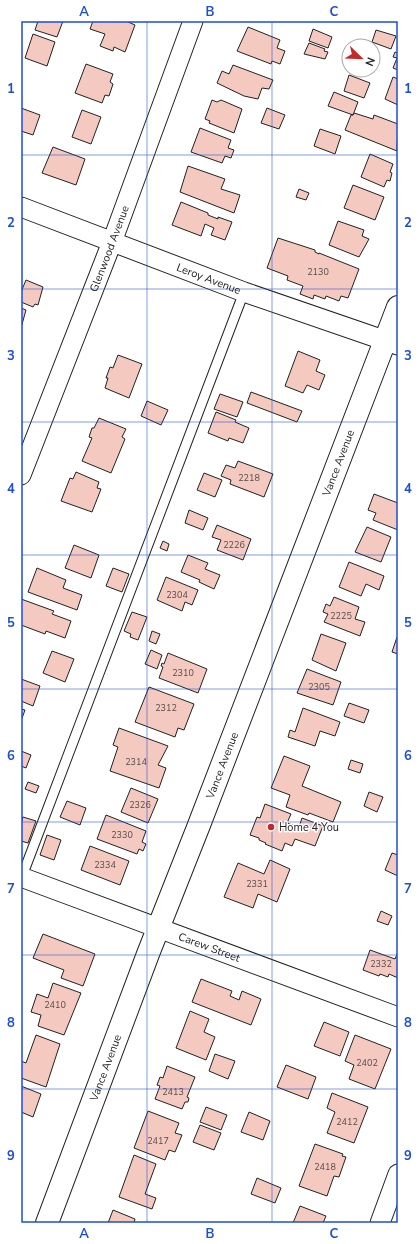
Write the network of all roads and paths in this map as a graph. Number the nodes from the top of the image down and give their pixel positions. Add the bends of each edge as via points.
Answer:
1 (193, 21) edge
2 (21, 206) edge
3 (112, 242) junction
4 (244, 292) junction
5 (398, 307) edge
6 (392, 343) edge
7 (21, 475) edge
8 (21, 878) edge
9 (158, 928) junction
10 (398, 1017) edge
11 (398, 1174) edge
12 (47, 1223) edge
13 (380, 1223) edge

1 - 3 street, Glenwood Avenue
2 - 3 street, Leroy Avenue
3 - 4 street, Leroy Avenue
3 - 7 street, Glenwood Avenue
4 - 6 street, Leroy Avenue
4 - 8 lane
5 - 6 street, Vance Avenue
6 - 9 street, Vance Avenue
8 - 9 street, Carew Street
9 - 10 street, Carew Street
9 - 12 street, Vance Avenue
11 - 13 street

